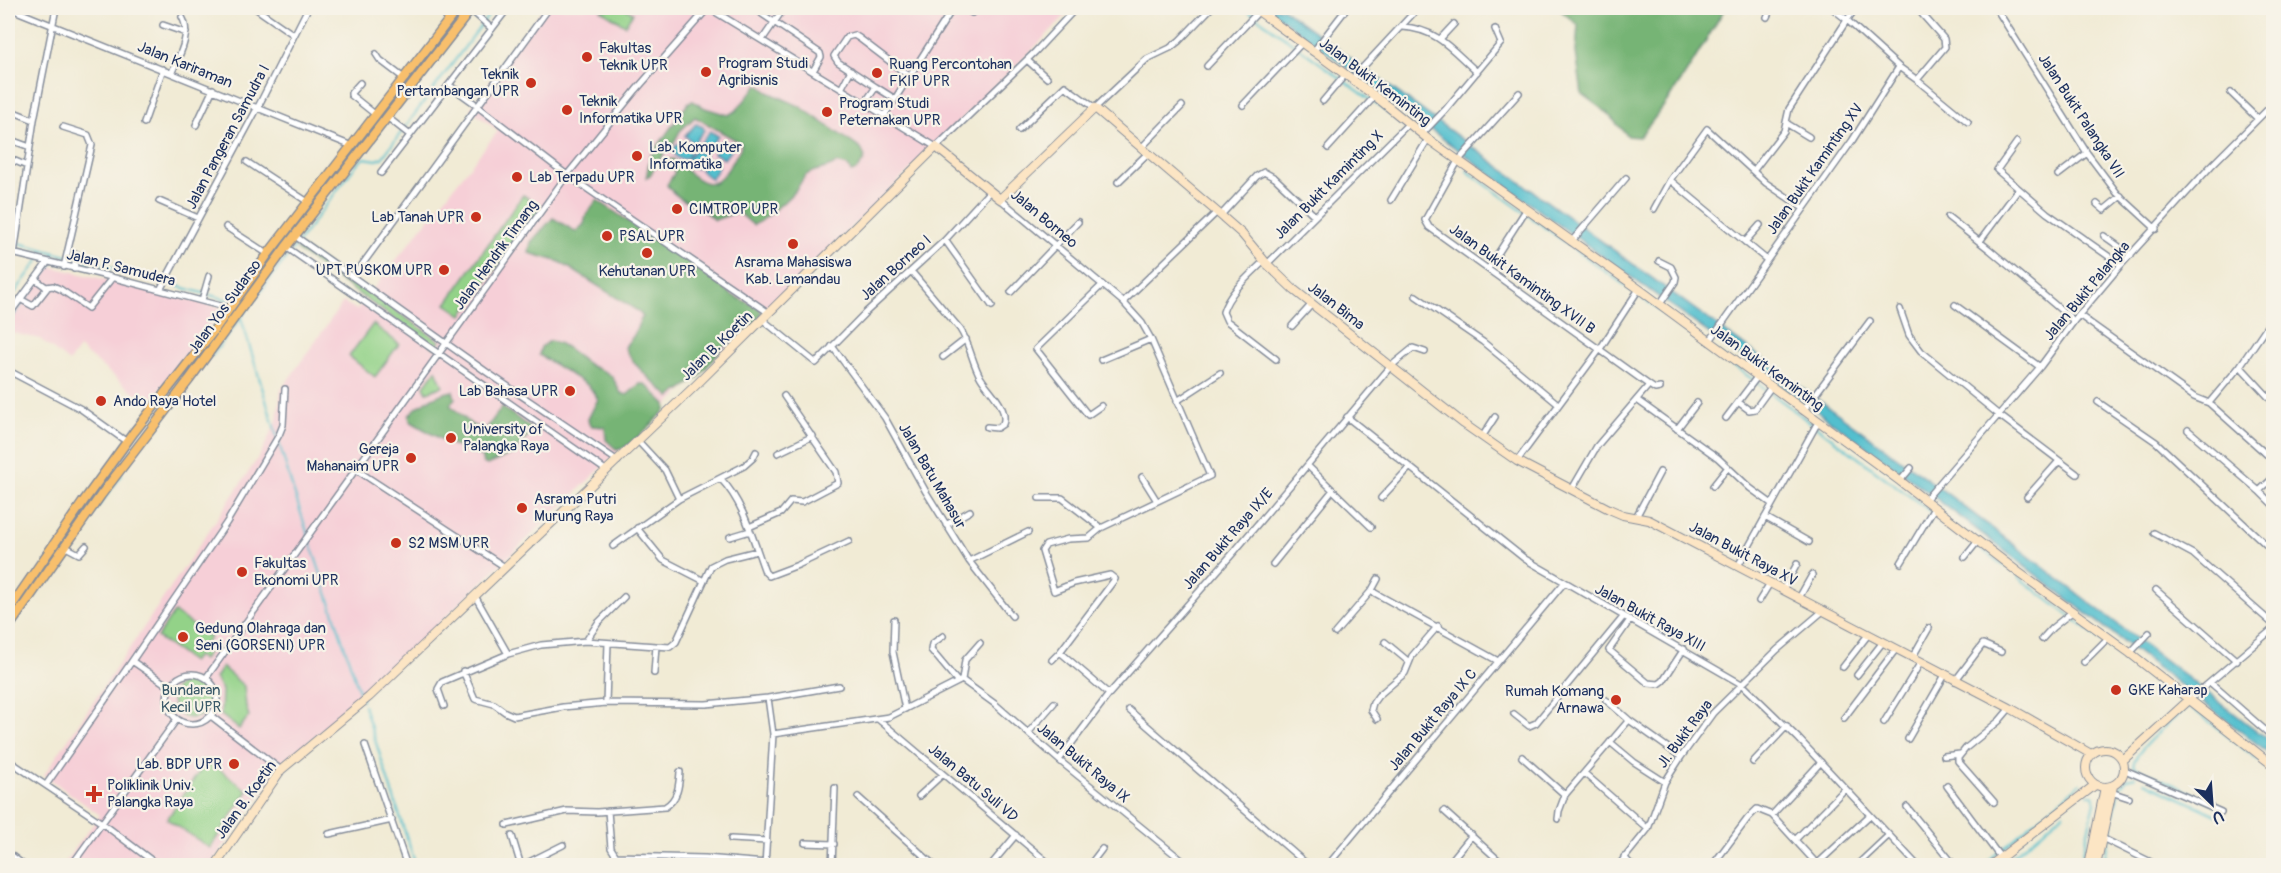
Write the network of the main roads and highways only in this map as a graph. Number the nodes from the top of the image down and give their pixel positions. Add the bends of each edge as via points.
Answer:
1 (458, 8) edge
2 (472, 8) edge
3 (421, 65) junction
4 (136, 429) junction
5 (146, 435) junction
6 (74, 514) junction
7 (83, 519) junction
8 (8, 611) edge
9 (8, 628) edge

1 - 3 main road, Jalan Yos Sudarso
2 - 3 main road, Jalan Yos Sudarso
3 - 4 main road, Jalan Yos Sudarso via 376,115
3 - 5 main road, Jalan Yos Sudarso via 387,117
4 - 5 main road
4 - 6 main road, Jalan Yos Sudarso
5 - 7 main road, Jalan Yos Sudarso
6 - 7 main road
6 - 8 main road, Jalan Yos Sudarso
7 - 9 main road, Jalan Yos Sudarso

